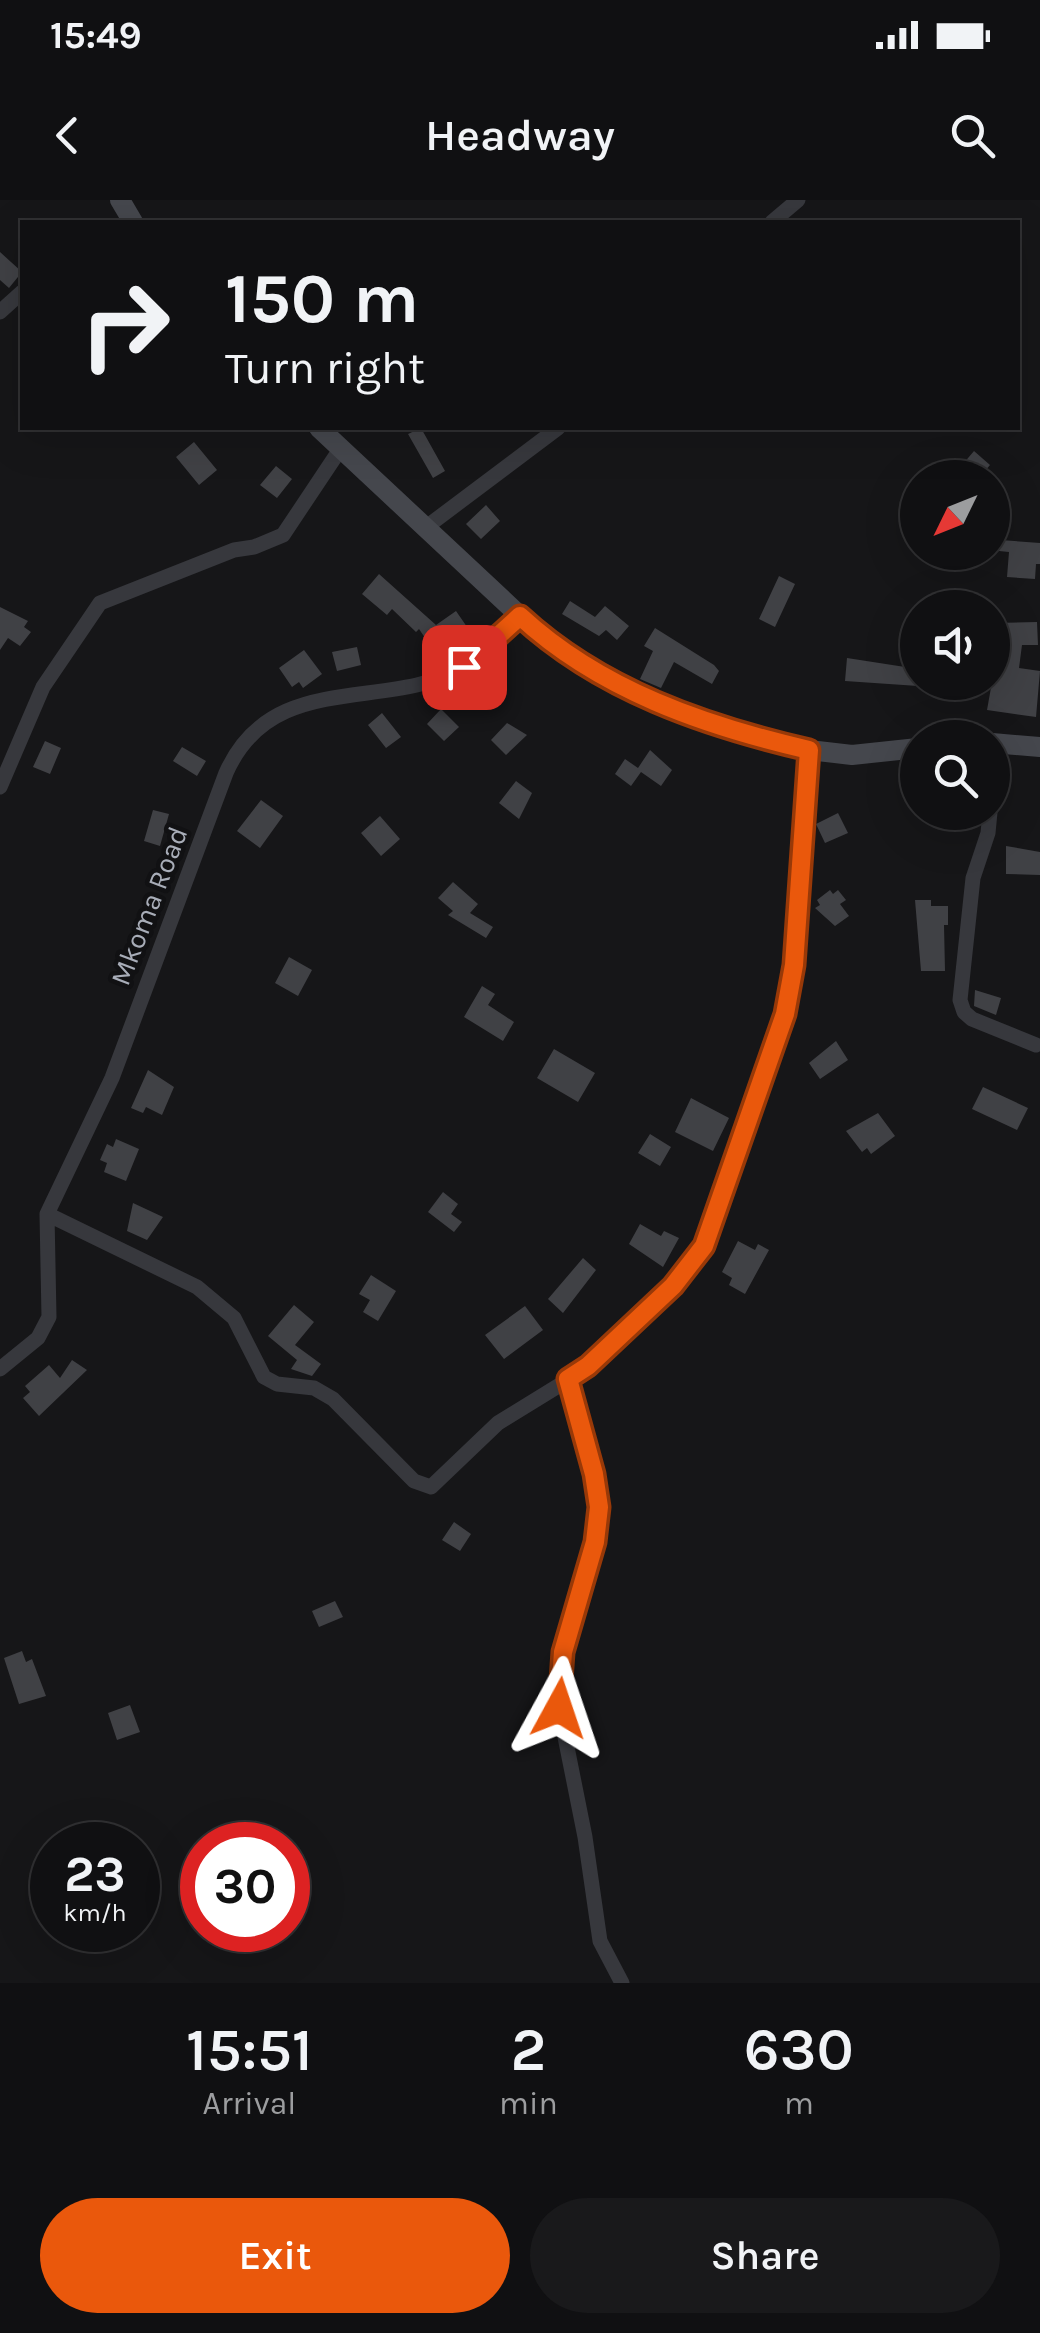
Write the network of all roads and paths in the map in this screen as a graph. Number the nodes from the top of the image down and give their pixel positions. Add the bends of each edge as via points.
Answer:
1 (798, 200) edge
2 (774, 220) edge
3 (20, 294) edge
4 (0, 312) edge
5 (321, 430) edge
6 (555, 430) edge
7 (341, 448) junction
8 (426, 528) junction
9 (520, 616) junction
10 (1010, 745) edge
11 (1040, 747) edge
12 (809, 750) junction
13 (900, 750) edge
14 (0, 787) edge
15 (988, 830) edge
16 (1036, 1045) dead end
17 (47, 1214) junction
18 (0, 1369) edge
19 (568, 1379) junction
20 (622, 1983) edge

1 - 2 street
3 - 4 street
5 - 7 street
6 - 8 street
7 - 8 street
7 - 14 street via 283,536 100,603 43,687
8 - 9 street
9 - 12 street via 583,665 636,693 700,721
9 - 17 street, Mkoma Road via 464,667 414,684 337,695 265,721 244,738 112,1078
10 - 11 street
12 - 13 street via 852,755
12 - 19 street via 785,1014 704,1246 673,1286
15 - 16 street via 972,878 960,1000 972,1020
17 - 18 street, Mkoma Road via 46,1330
17 - 19 street via 196,1287 234,1318 264,1377 333,1399 424,1487 498,1423
19 - 20 street via 599,1507 563,1652 559,1708 600,1941

